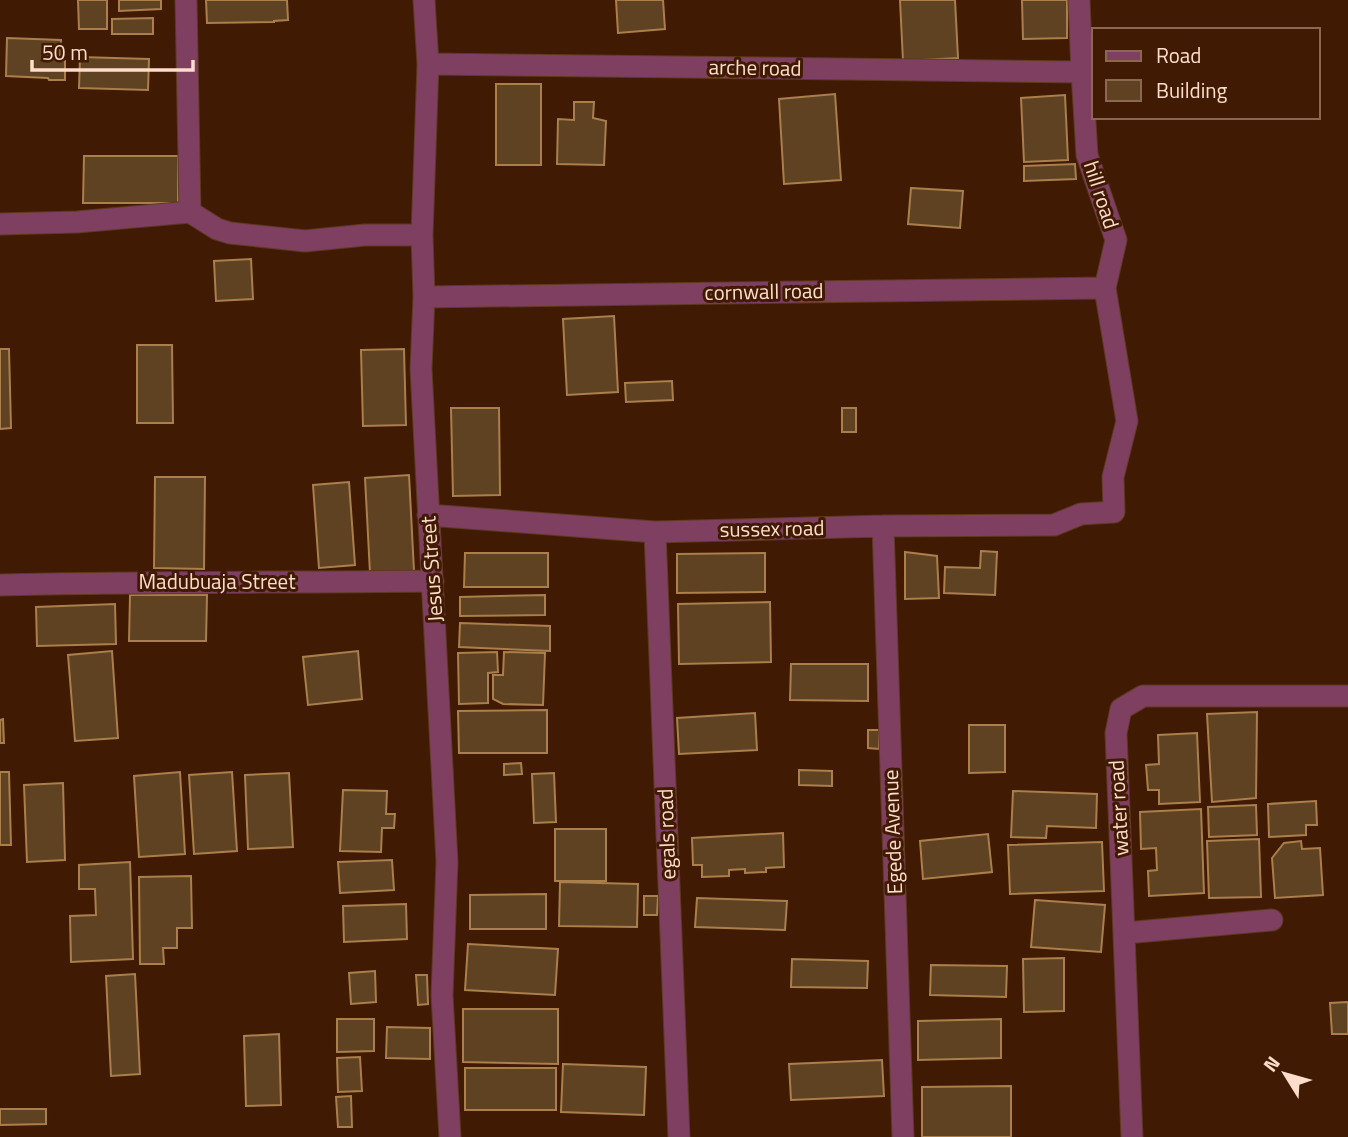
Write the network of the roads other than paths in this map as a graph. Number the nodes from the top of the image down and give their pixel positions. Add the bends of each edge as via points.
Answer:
1 (187, 0) edge
2 (424, 0) edge
3 (1079, 0) edge
4 (428, 64) junction
5 (1082, 72) junction
6 (190, 212) junction
7 (0, 224) edge
8 (422, 235) junction
9 (1105, 288) junction
10 (424, 297) junction
11 (1114, 512) joint
12 (428, 514) junction
13 (883, 526) junction
14 (655, 532) junction
15 (433, 581) junction
16 (0, 584) edge
17 (1348, 696) edge
18 (1272, 920) dead end
19 (1125, 933) junction
20 (450, 1137) edge
21 (679, 1137) edge
22 (904, 1137) edge
23 (1132, 1137) edge

1 - 6 street
2 - 4 street, Jesus Street
3 - 5 street, hill road
4 - 5 street, arche road
4 - 8 street, Jesus Street
5 - 9 street, hill road via 1087,155 1116,240
6 - 7 street
6 - 8 street via 230,233 305,241
8 - 10 street, Jesus Street
9 - 10 street, cornwall road
9 - 11 street, hill road via 1126,421 1112,477
10 - 12 street, Jesus Street via 421,369
11 - 13 street, sussex road via 1081,514 1054,525
12 - 14 street, sussex road
12 - 15 street, Jesus Street
13 - 14 street, sussex road
13 - 22 street, Egede Avenue
14 - 21 street, egals road
15 - 16 street, Madubuaja Street
15 - 20 street, Jesus Street via 447,862 442,995
17 - 19 street, water road via 1143,696 1121,709 1116,733
18 - 19 street
19 - 23 street, water road

